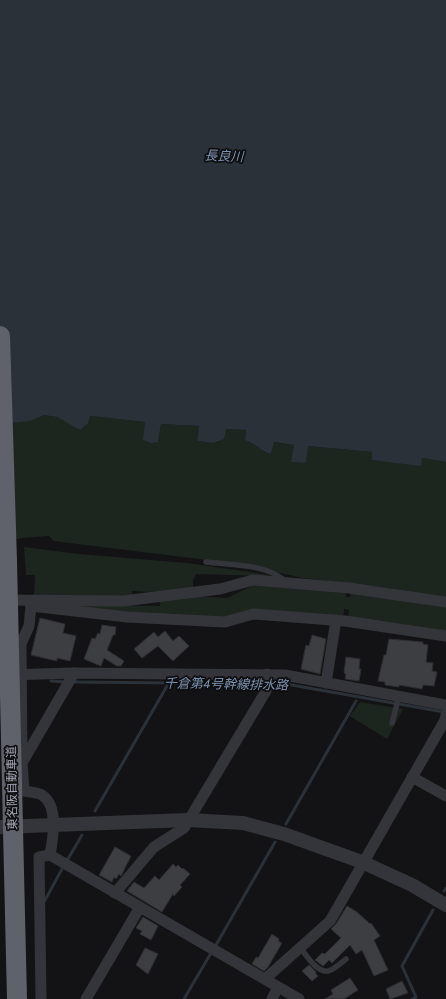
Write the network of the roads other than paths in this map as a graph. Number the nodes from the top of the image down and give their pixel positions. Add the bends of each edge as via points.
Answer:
1 (0, 336) edge
2 (206, 562) dead end
3 (287, 583) junction
4 (0, 600) edge
5 (446, 602) edge
6 (32, 603) junction
7 (336, 620) junction
8 (446, 636) edge
9 (0, 676) edge
10 (22, 676) junction
11 (71, 679) junction
12 (267, 680) junction
13 (326, 683) junction
14 (398, 698) junction
15 (446, 706) edge
16 (446, 716) edge
17 (392, 723) dead end
18 (22, 763) junction
19 (412, 777) junction
20 (24, 791) junction
21 (446, 796) edge
22 (0, 804) edge
23 (188, 820) junction
24 (53, 825) junction
25 (0, 827) edge
26 (50, 855) junction
27 (362, 862) junction
28 (115, 893) junction
29 (446, 905) edge
30 (140, 907) junction
31 (300, 947) junction
32 (346, 959) dead end
33 (265, 980) junction
34 (278, 987) junction
35 (17, 999) edge
36 (41, 999) edge
37 (86, 999) edge
38 (272, 999) edge
39 (299, 999) edge

1 - 35 highway, 東名阪自動車道, bridge
2 - 3 lane via 277,574
3 - 5 street via 349,588
3 - 6 street via 253,580 220,589 123,601
4 - 6 street
6 - 7 street via 127,617 226,622 253,614
6 - 10 street via 29,626 21,644
7 - 8 street
7 - 13 street
9 - 10 street
10 - 11 street
10 - 18 street
11 - 12 street
11 - 18 street
12 - 13 street via 284,675
12 - 23 street via 266,691
13 - 14 street
14 - 15 street
14 - 17 lane
16 - 19 street
18 - 20 street
19 - 21 street
19 - 27 street
20 - 22 street
20 - 24 street via 42,795 50,804
23 - 24 street
23 - 27 street via 243,823 264,828
23 - 28 street via 184,828 154,847
24 - 25 street
24 - 26 street
26 - 28 street
26 - 36 street via 39,857
27 - 29 street via 412,885
27 - 31 street via 330,921
28 - 30 street
30 - 33 street
30 - 37 street
31 - 32 lane via 323,971 329,971
31 - 33 street
33 - 34 street
34 - 38 street
34 - 39 street

